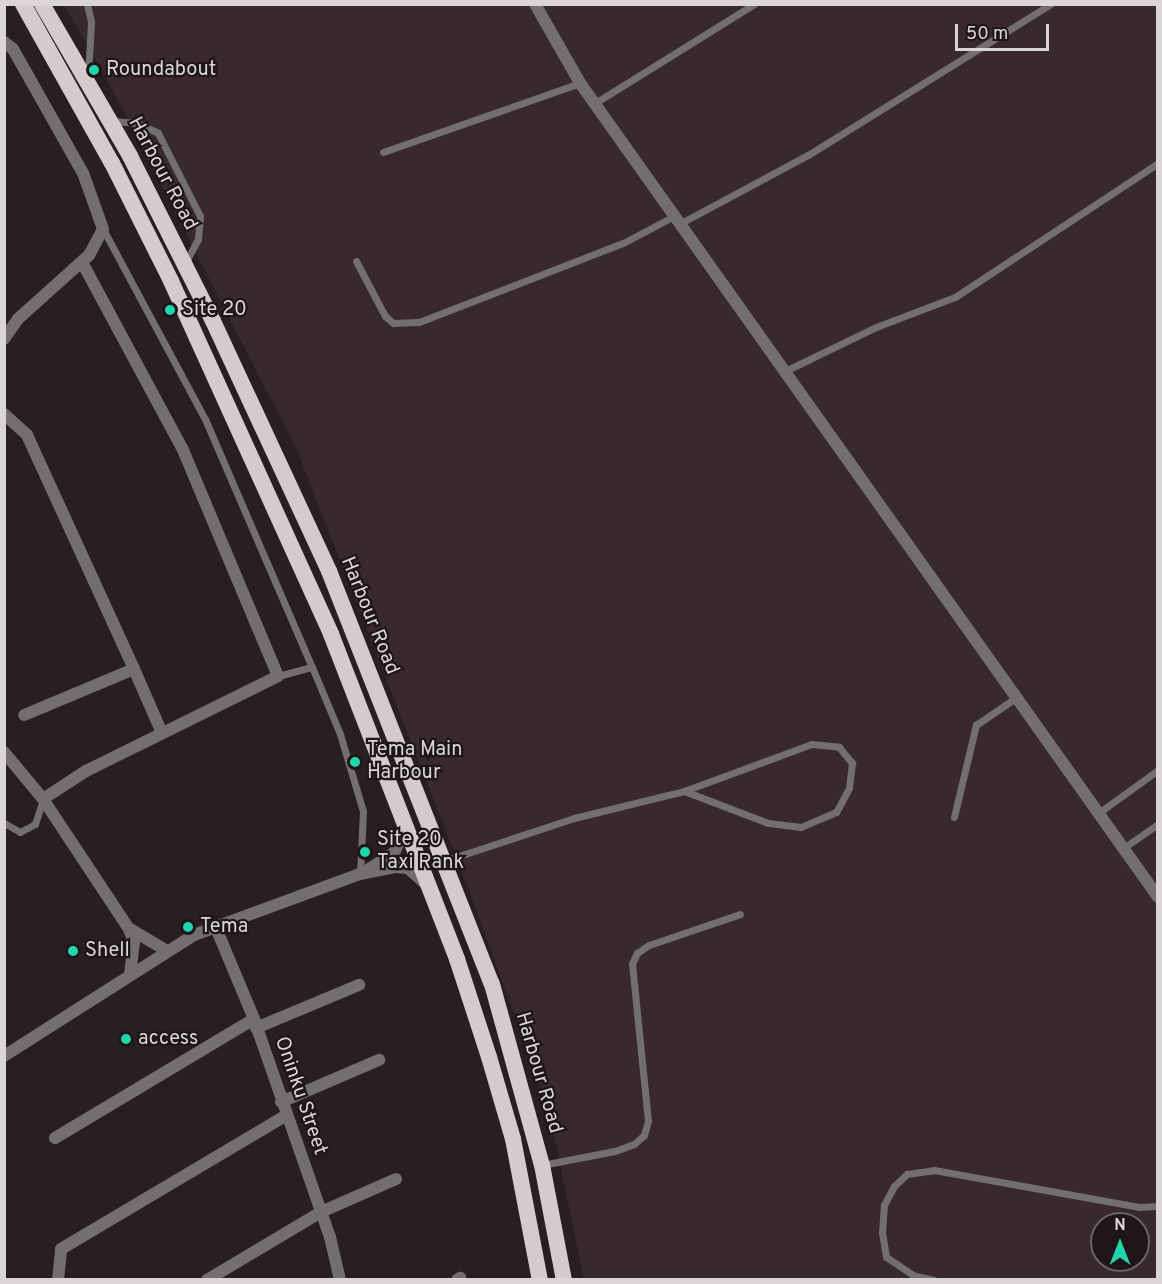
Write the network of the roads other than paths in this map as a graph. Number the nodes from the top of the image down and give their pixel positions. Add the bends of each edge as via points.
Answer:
1 (23, 4) edge
2 (42, 4) edge
3 (87, 4) edge
4 (535, 4) edge
5 (754, 4) edge
6 (1051, 4) edge
7 (4, 42) edge
8 (88, 81) junction
9 (580, 83) junction
10 (595, 103) junction
11 (111, 121) junction
12 (383, 152) dead end
13 (1158, 163) edge
14 (679, 219) junction
15 (103, 230) junction
16 (356, 261) dead end
17 (82, 262) junction
18 (185, 264) junction
19 (4, 339) edge
20 (783, 372) junction
21 (4, 414) edge
22 (312, 667) junction
23 (134, 669) junction
24 (278, 676) junction
25 (1014, 699) junction
26 (24, 715) dead end
27 (162, 733) junction
28 (4, 752) edge
29 (1158, 770) edge
30 (684, 791) junction
31 (43, 799) junction
32 (1096, 814) junction
33 (954, 817) dead end
34 (4, 823) edge
35 (1158, 824) edge
36 (406, 827) junction
37 (1122, 849) junction
38 (444, 861) junction
39 (360, 874) junction
40 (429, 886) junction
41 (1158, 897) edge
42 (740, 914) dead end
43 (216, 928) junction
44 (129, 929) junction
45 (167, 951) junction
46 (130, 975) junction
47 (359, 985) dead end
48 (255, 1023) junction
49 (4, 1056) edge
50 (379, 1060) dead end
51 (280, 1102) junction
52 (285, 1116) junction
53 (55, 1138) dead end
54 (542, 1165) junction
55 (396, 1179) dead end
56 (1158, 1206) edge
57 (321, 1212) junction
58 (58, 1280) edge
59 (207, 1280) edge
60 (340, 1280) edge
61 (540, 1280) edge
62 (564, 1280) edge
63 (934, 1280) edge

1 - 36 highway, Harbour Road via 112,163 249,449 331,634
2 - 8 highway, Harbour Road
3 - 8 lane via 91,22
4 - 9 street
5 - 10 lane
6 - 14 lane via 808,155
7 - 15 street via 13,49 83,173
8 - 11 highway, Harbour Road
9 - 10 street
9 - 12 lane
10 - 14 street
11 - 18 highway, Harbour Road
11 - 18 lane via 137,123 158,133 200,216 198,238
13 - 20 lane via 955,297 876,327
14 - 16 lane via 419,322 393,323 385,316
14 - 20 street
15 - 17 street
15 - 22 lane via 205,419
17 - 19 street via 18,319
17 - 24 street via 182,448
18 - 38 highway, Harbour Road via 329,571
20 - 25 street
21 - 23 street via 27,435
22 - 24 lane
22 - 39 lane via 340,734 363,811
23 - 26 street
23 - 27 street
24 - 27 street
25 - 32 street
25 - 33 lane via 976,725
27 - 31 street via 86,771
28 - 31 street
29 - 32 lane
30 - 30 lane via 812,744 839,747 852,764 849,788 836,812 801,827 768,823
30 - 38 lane via 574,818
31 - 34 lane via 35,824 20,832
31 - 44 street
32 - 37 street
35 - 37 lane
36 - 39 street via 394,853
36 - 40 highway, Harbour Road
37 - 41 street
38 - 54 highway, Harbour Road via 492,984
39 - 40 street via 408,868
39 - 43 street
40 - 61 highway, Harbour Road via 513,1139
42 - 54 lane via 649,945 637,953 632,964 648,1121 644,1135 634,1144 615,1151
43 - 45 street via 194,935
43 - 48 street, Oninku Street
44 - 45 street
44 - 46 street via 134,942
45 - 46 street
46 - 49 street
47 - 48 street
48 - 51 street, Oninku Street
48 - 53 street
50 - 51 street
51 - 52 street, Oninku Street
52 - 57 street, Oninku Street
52 - 58 street via 61,1249
54 - 62 highway, Harbour Road
55 - 57 street
56 - 63 lane via 1138,1207 934,1170 907,1174 894,1186 884,1205 882,1233 886,1257 913,1275
57 - 59 street
57 - 60 street, Oninku Street

